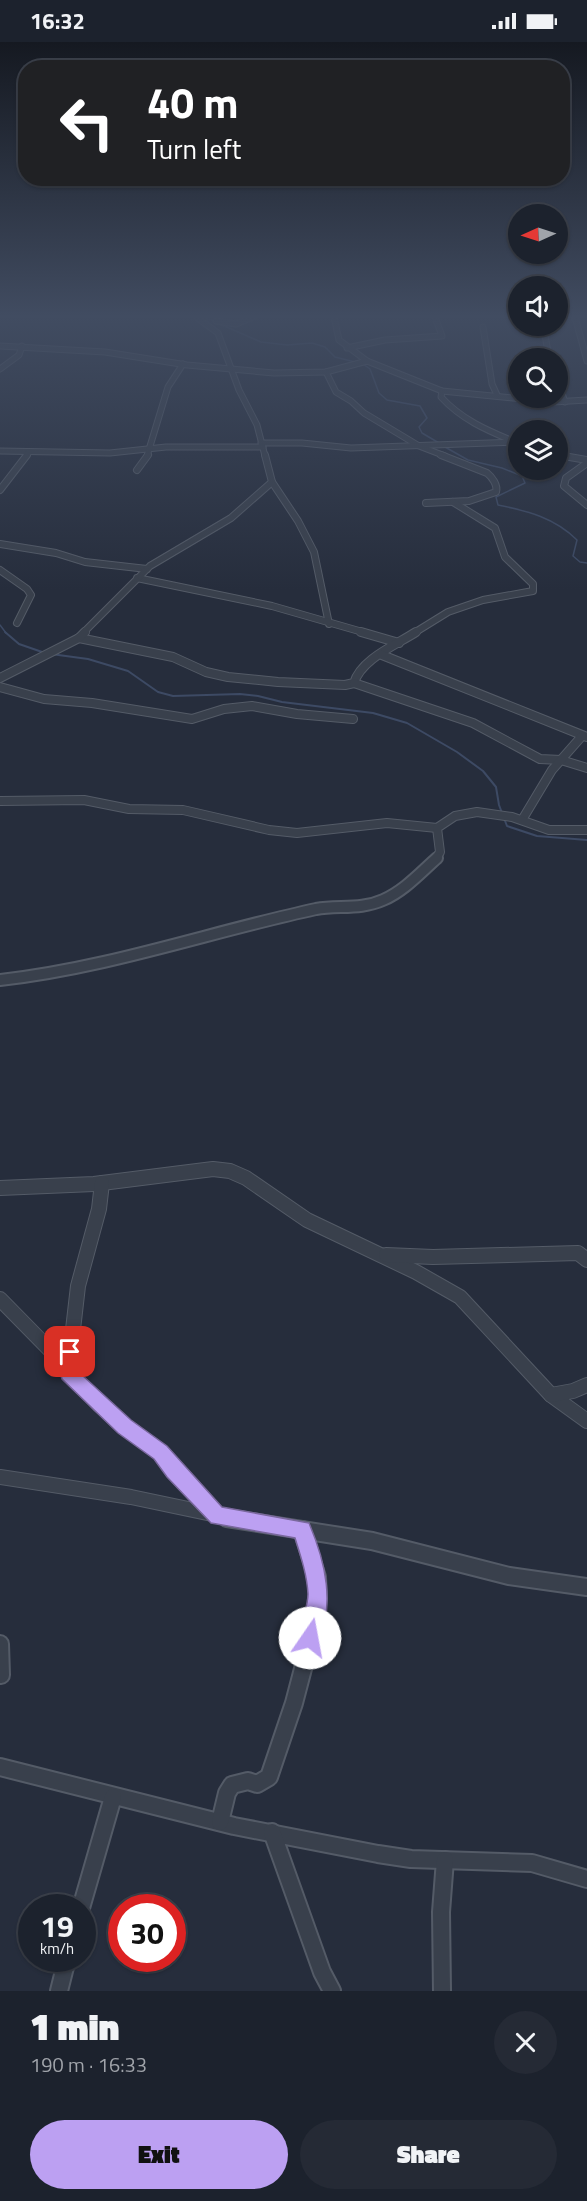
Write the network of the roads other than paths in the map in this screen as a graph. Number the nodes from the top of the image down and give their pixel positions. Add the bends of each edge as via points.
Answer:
1 (161, 408) edge
2 (250, 408) edge
3 (359, 408) edge
4 (452, 408) edge
5 (508, 439) edge
6 (508, 443) edge
7 (262, 445) junction
8 (419, 446) junction
9 (149, 448) junction
10 (4, 451) edge
11 (29, 452) junction
12 (568, 457) edge
13 (0, 461) edge
14 (587, 462) edge
15 (137, 470) dead end
16 (272, 482) junction
17 (0, 490) edge
18 (264, 490) junction
19 (280, 494) junction
20 (453, 502) junction
21 (426, 503) dead end
22 (587, 505) edge
23 (0, 544) edge
24 (147, 569) junction
25 (0, 570) edge
26 (137, 578) junction
27 (17, 623) dead end
28 (329, 624) junction
29 (79, 638) junction
30 (399, 643) junction
31 (382, 655) junction
32 (0, 678) edge
33 (354, 683) junction
34 (0, 687) edge
35 (353, 719) dead end
36 (585, 736) edge
37 (561, 760) junction
38 (587, 768) edge
39 (0, 801) edge
40 (522, 819) junction
41 (437, 828) junction
42 (587, 830) edge
43 (0, 980) edge
44 (102, 1184) junction
45 (0, 1188) edge
46 (379, 1255) junction
47 (587, 1260) edge
48 (0, 1299) edge
49 (68, 1373) junction
50 (587, 1385) edge
51 (551, 1395) junction
52 (587, 1421) edge
53 (0, 1477) edge
54 (218, 1516) junction
55 (302, 1530) junction
56 (587, 1587) edge
57 (0, 1644) edge
58 (1, 1675) edge
59 (0, 1767) edge
60 (113, 1797) junction
61 (220, 1822) junction
62 (272, 1832) junction
63 (445, 1860) junction
64 (587, 1879) edge
65 (85, 1894) edge
66 (64, 1972) edge
67 (59, 1991) edge
68 (332, 1991) edge
69 (442, 1991) edge

1 - 9 street
2 - 7 street
3 - 8 street
4 - 5 street
6 - 8 street
7 - 8 street
7 - 9 street
7 - 16 street
8 - 20 street via 484,471 496,483 496,492
9 - 11 street via 110,453
9 - 15 street via 146,460
10 - 11 street
10 - 13 street
11 - 17 street
12 - 14 street
14 - 22 street via 564,482
16 - 18 street
16 - 19 street
18 - 19 street
18 - 24 street via 231,518
19 - 28 street via 318,563
20 - 21 street
20 - 30 street via 495,528 505,557 533,584 533,591 483,600 448,612
23 - 24 street via 85,562
24 - 26 street
25 - 27 street via 31,595
26 - 28 street via 272,606
26 - 29 street
28 - 30 street
29 - 32 street
29 - 33 street via 173,657 204,672 245,681
30 - 31 street
31 - 33 street via 364,665
31 - 36 street
33 - 37 street via 472,723 540,759
34 - 35 street via 44,699 192,719 252,706
36 - 37 street
37 - 38 street
37 - 40 street
39 - 41 street via 84,800 137,810 183,810 297,833 387,823
40 - 41 street via 468,813 444,820
40 - 42 street via 553,831
41 - 43 street via 439,855 388,899 360,907 317,909 160,950
44 - 45 street
44 - 46 street via 176,1172 230,1171 308,1220
44 - 49 street via 78,1286
46 - 47 street via 578,1253
46 - 51 street via 460,1297
48 - 49 street
49 - 54 street via 99,1405 160,1453
50 - 51 street
51 - 52 street
53 - 54 street via 131,1497
54 - 55 street
55 - 56 street via 372,1541 509,1576
55 - 61 street via 317,1577 318,1598 294,1703 269,1777 257,1784 248,1781 232,1785
57 - 58 street
59 - 60 street
60 - 61 street
60 - 65 street
61 - 62 street
62 - 63 street via 378,1854
62 - 68 street
63 - 64 street via 532,1863
63 - 69 street
66 - 67 street

